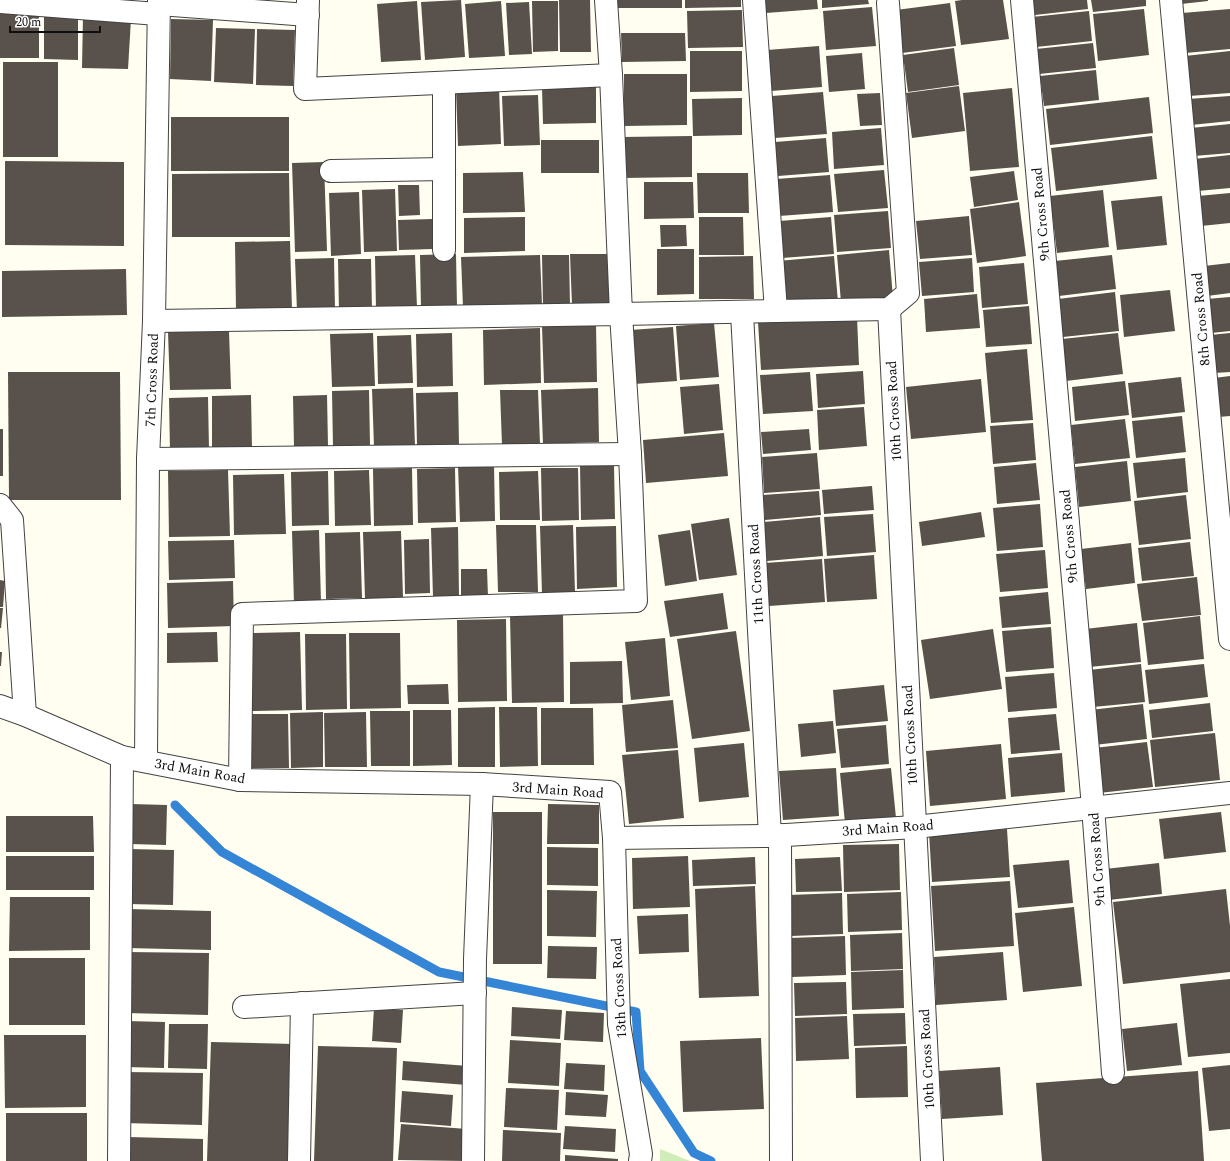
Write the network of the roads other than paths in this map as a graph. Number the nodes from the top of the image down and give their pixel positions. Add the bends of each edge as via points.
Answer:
1 (606, 0) edge
2 (754, 0) edge
3 (1022, 0) edge
4 (1172, 0) edge
5 (0, 2) edge
6 (888, 3) dead end
7 (159, 6) edge
8 (308, 7) edge
9 (611, 75) junction
10 (444, 83) junction
11 (444, 169) junction
12 (331, 171) dead end
13 (444, 250) dead end
14 (889, 309) junction
15 (776, 312) junction
16 (742, 313) junction
17 (621, 314) junction
18 (154, 321) junction
19 (630, 454) junction
20 (148, 459) junction
21 (0, 505) edge
22 (1230, 639) edge
23 (0, 706) edge
24 (25, 715) junction
25 (122, 757) junction
26 (146, 761) junction
27 (240, 780) junction
28 (482, 784) junction
29 (1230, 793) edge
30 (1093, 807) junction
31 (915, 827) junction
32 (775, 835) junction
33 (614, 838) junction
34 (475, 993) junction
35 (302, 1003) junction
36 (244, 1007) dead end
37 (1113, 1073) dead end
38 (119, 1161) edge
39 (299, 1161) edge
40 (473, 1161) edge
41 (640, 1161) edge
42 (781, 1161) edge
43 (932, 1161) edge

1 - 9 street
2 - 15 street
3 - 30 street, 9th Cross Road
4 - 22 street, 8th Cross Road
5 - 7 street
6 - 14 street via 908,293
7 - 8 street
7 - 18 street, 7th Cross Road
8 - 10 street via 305,89
9 - 10 street
9 - 17 street
10 - 11 street
11 - 12 street
11 - 13 street
14 - 15 street
14 - 31 street, 10th Cross Road
15 - 16 street
16 - 17 street
16 - 32 street, 11th Cross Road
17 - 18 street
17 - 19 street
18 - 20 street, 7th Cross Road
19 - 20 street
19 - 27 street via 636,601 242,614
20 - 26 street, 7th Cross Road
21 - 24 street via 12,520
23 - 24 street, 3rd Main Road
24 - 25 street, 3rd Main Road
25 - 26 street, 3rd Main Road
25 - 38 street
26 - 27 street, 3rd Main Road
27 - 28 street, 3rd Main Road
28 - 33 street, 3rd Main Road via 610,792
28 - 34 street
29 - 30 street, 3rd Main Road
30 - 31 street, 3rd Main Road
30 - 37 street, 9th Cross Road
31 - 32 street, 3rd Main Road
31 - 43 street, 10th Cross Road
32 - 33 street, 3rd Main Road
32 - 42 street, 11th Cross Road
33 - 41 street, 13th Cross Road via 619,1024
34 - 35 street
34 - 40 street
35 - 36 street
35 - 39 street

